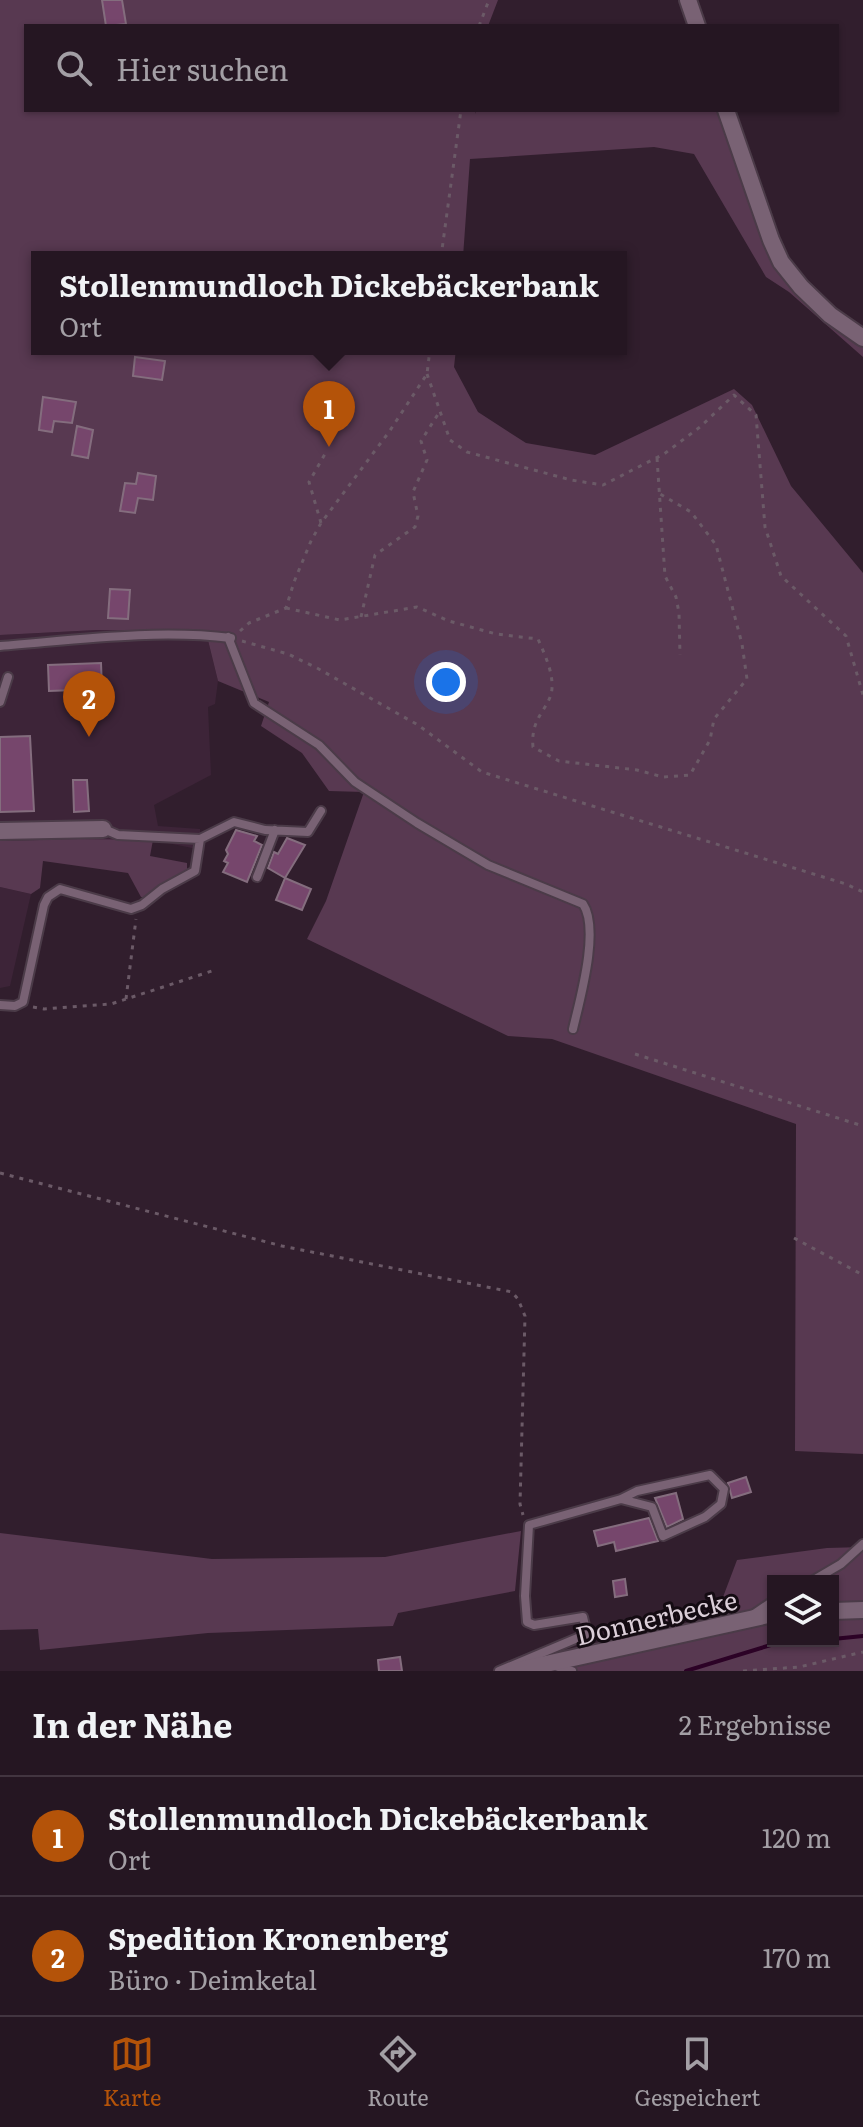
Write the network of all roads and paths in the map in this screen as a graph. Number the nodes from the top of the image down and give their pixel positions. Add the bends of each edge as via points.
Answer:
1 (489, 0) edge
2 (688, 0) edge
3 (480, 24) edge
4 (696, 24) edge
5 (461, 112) edge
6 (727, 112) edge
7 (442, 251) edge
8 (863, 338) edge
9 (429, 355) edge
10 (427, 374) junction
11 (440, 411) junction
12 (325, 454) dead end
13 (657, 458) junction
14 (660, 494) junction
15 (321, 523) junction
16 (286, 608) junction
17 (361, 617) junction
18 (230, 638) junction
19 (0, 646) edge
20 (680, 655) dead end
21 (8, 677) dead end
22 (863, 695) edge
23 (0, 702) edge
24 (321, 811) dead end
25 (103, 829) joint
26 (275, 830) junction
27 (0, 831) edge
28 (200, 839) junction
29 (257, 877) dead end
30 (863, 892) edge
31 (137, 908) junction
32 (215, 970) dead end
33 (126, 999) junction
34 (18, 1004) junction
35 (0, 1005) edge
36 (573, 1029) dead end
37 (635, 1054) dead end
38 (863, 1126) edge
39 (0, 1173) edge
40 (794, 1238) dead end
41 (863, 1275) edge
42 (621, 1499) junction
43 (529, 1525) junction
44 (863, 1544) edge
45 (822, 1575) edge
46 (767, 1604) edge
47 (863, 1610) edge
48 (839, 1611) edge
49 (767, 1615) edge
50 (750, 1618) junction
51 (863, 1652) edge
52 (550, 1665) junction
53 (499, 1671) edge
54 (514, 1671) edge
55 (572, 1671) edge
56 (743, 1671) edge

1 - 3 path
2 - 4 street
5 - 7 path
6 - 8 street via 781,262 830,315
9 - 10 path
10 - 11 path
10 - 15 path
11 - 13 path via 450,440 467,452 571,480 603,485
11 - 17 path via 421,441 427,460 413,492 415,527 375,555
12 - 15 path via 309,482
13 - 14 path
13 - 22 path via 734,395 756,415 765,527 781,576 846,636
14 - 17 path via 691,512 716,545 747,679 714,719 710,740 690,775 663,777 559,761 533,747 531,730 553,690 538,639 496,634 417,607
14 - 20 path via 665,576 676,597
15 - 16 path
16 - 17 path via 340,620
16 - 18 path via 249,623
18 - 19 lane via 101,637
18 - 30 path via 317,668 418,725 482,772
18 - 36 lane via 254,703 319,745 355,782 488,865 583,904 589,914 588,963
21 - 23 lane
24 - 26 lane via 308,832
25 - 27 street
25 - 28 lane via 118,835
26 - 28 lane via 234,822
26 - 29 lane
28 - 31 lane via 195,871
31 - 33 path
31 - 34 lane via 60,889 54,892 44,905 25,997
32 - 33 path
33 - 34 path via 44,1009
34 - 35 lane
37 - 38 path
39 - 43 path via 282,1246 512,1292 525,1316 520,1504
40 - 41 path
42 - 42 lane via 652,1507 663,1536 705,1517 721,1504 724,1489 710,1475
42 - 43 lane
43 - 53 lane, Donnerbecke via 527,1622 583,1617 587,1634
44 - 45 lane
46 - 50 lane
47 - 48 street
49 - 50 street, Donnerbecke
50 - 52 street, Donnerbecke
51 - 56 path via 799,1667
52 - 54 street, Donnerbecke
52 - 55 lane, Donnerbecke

